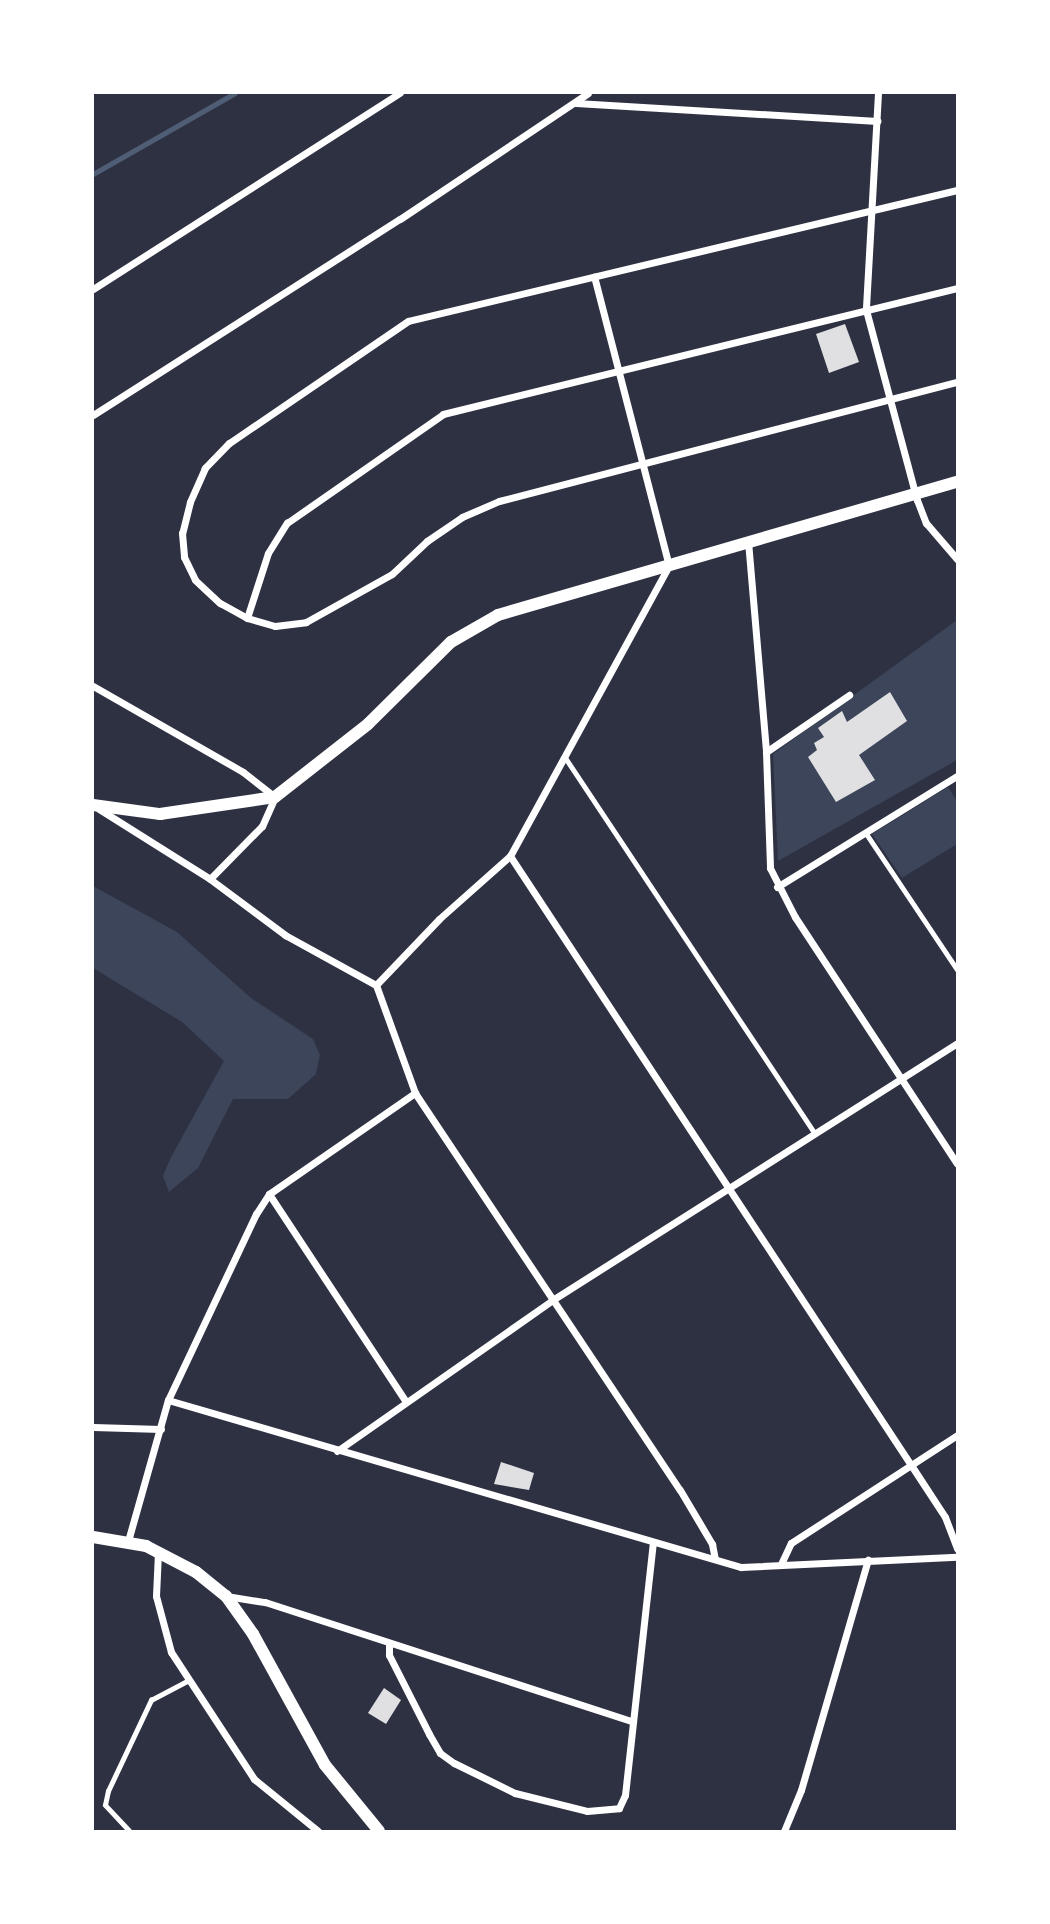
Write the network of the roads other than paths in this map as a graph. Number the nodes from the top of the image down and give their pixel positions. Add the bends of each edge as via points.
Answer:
1 (400, 93) edge
2 (588, 93) edge
3 (878, 93) edge
4 (576, 103) junction
5 (877, 121) junction
6 (957, 190) edge
7 (870, 208) junction
8 (594, 277) junction
9 (957, 288) edge
10 (93, 289) edge
11 (866, 310) junction
12 (615, 370) junction
13 (957, 382) edge
14 (890, 399) junction
15 (93, 415) edge
16 (642, 467) junction
17 (957, 482) edge
18 (915, 493) junction
19 (748, 539) junction
20 (957, 559) edge
21 (668, 566) junction
22 (247, 618) junction
23 (93, 686) edge
24 (849, 695) dead end
25 (766, 752) junction
26 (565, 757) junction
27 (954, 778) edge
28 (957, 788) edge
29 (275, 797) junction
30 (93, 805) edge
31 (866, 832) junction
32 (510, 856) junction
33 (210, 879) junction
34 (777, 887) junction
35 (957, 969) edge
36 (376, 985) junction
37 (957, 1043) edge
38 (901, 1079) junction
39 (415, 1093) junction
40 (816, 1133) junction
41 (957, 1164) edge
42 (728, 1185) junction
43 (270, 1194) junction
44 (554, 1299) junction
45 (168, 1400) junction
46 (405, 1400) junction
47 (93, 1427) edge
48 (161, 1429) junction
49 (957, 1435) edge
50 (337, 1451) junction
51 (911, 1465) junction
52 (93, 1536) edge
53 (128, 1541) junction
54 (653, 1542) junction
55 (957, 1549) edge
56 (158, 1552) junction
57 (957, 1557) edge
58 (715, 1559) junction
59 (868, 1560) junction
60 (781, 1564) junction
61 (226, 1596) junction
62 (389, 1644) junction
63 (189, 1680) junction
64 (631, 1721) junction
65 (129, 1831) edge
66 (318, 1831) edge
67 (379, 1831) edge
68 (783, 1831) edge

1 - 10 street
2 - 4 street
3 - 5 street
4 - 5 street
4 - 15 street
5 - 7 street
6 - 7 street
7 - 8 street
7 - 11 street
8 - 12 street
8 - 22 street via 408,321 229,443 205,468 190,502 182,533 184,557 195,580 220,603
9 - 11 street
11 - 12 street
11 - 14 street
12 - 16 street
12 - 22 street via 466,407 413,432 287,523 268,553
13 - 14 street
14 - 16 street
14 - 18 street
16 - 21 street
16 - 22 street via 499,501 462,517 427,541 393,574 306,622 275,626
17 - 18 street
18 - 19 street
18 - 20 street via 926,523
19 - 21 street
19 - 25 street
21 - 26 street
21 - 29 street via 530,605 472,627 368,724
23 - 29 street via 243,772
24 - 25 street
25 - 34 street via 770,868
26 - 32 street
26 - 40 lane
27 - 28 street
27 - 31 street
29 - 30 street via 160,814
29 - 33 street via 262,826
30 - 33 street
31 - 34 street
31 - 35 lane
32 - 36 street via 439,919
32 - 42 street
33 - 36 street via 285,934
34 - 38 street
36 - 39 street
37 - 38 street
38 - 40 street
38 - 41 street
39 - 43 street
39 - 44 street
40 - 42 street
42 - 44 street
42 - 51 street
43 - 45 street via 256,1214
43 - 46 street
44 - 46 street
44 - 58 street via 680,1490 712,1544
45 - 48 street
45 - 50 street
46 - 50 street
47 - 48 street
48 - 53 street
49 - 51 street
50 - 54 street
51 - 55 street via 945,1517
51 - 60 street via 791,1544
52 - 53 street
53 - 56 street
54 - 58 street
54 - 64 street
56 - 61 street
56 - 63 street via 156,1597 162,1627
57 - 59 street
58 - 60 street via 741,1567
59 - 60 street
59 - 68 street via 801,1790
61 - 62 street via 243,1595
61 - 67 street via 253,1634 325,1765
62 - 64 street
62 - 64 street via 388,1655 440,1753 515,1793 587,1811 619,1808 625,1795
63 - 65 lane via 146,1707 135,1741 108,1791 105,1805
63 - 66 street via 254,1779

